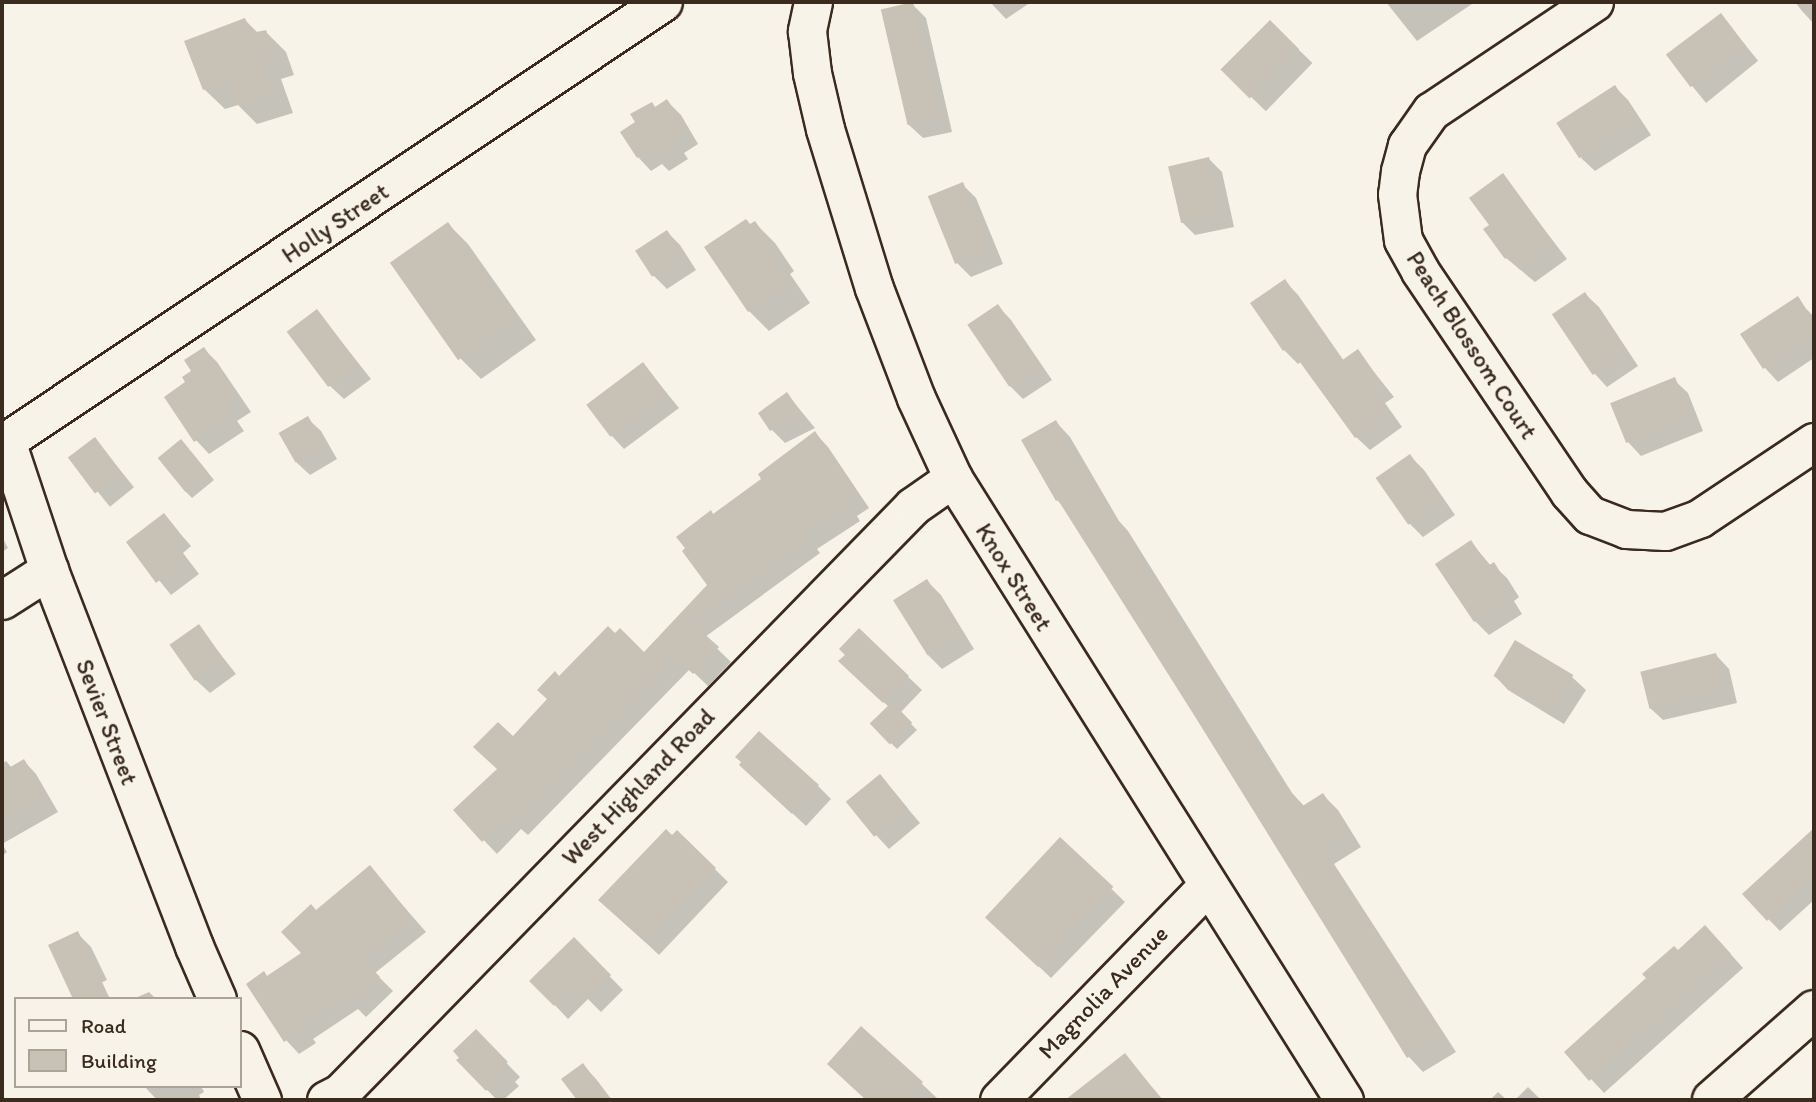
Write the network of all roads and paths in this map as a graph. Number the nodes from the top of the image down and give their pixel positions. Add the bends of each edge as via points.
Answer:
1 (663, 2) edge
2 (813, 2) edge
3 (1594, 2) edge
4 (6, 442) joint
5 (1814, 442) edge
6 (953, 478) junction
7 (49, 570) junction
8 (2, 600) edge
9 (1208, 886) junction
10 (216, 997) edge
11 (1814, 1010) edge
12 (242, 1055) edge
13 (262, 1100) edge
14 (326, 1100) edge
15 (999, 1100) edge
16 (1344, 1100) edge
17 (1712, 1100) edge

1 - 4 street, Holly Street
2 - 6 street, Knox Street via 807,31 825,129 874,288
3 - 5 street, Peach Blossom Court via 1431,111 1407,145 1400,171 1397,194 1404,240 1420,271 1569,492 1590,515 1626,529 1665,531 1700,517
4 - 7 street, Sevier Street
6 - 9 street, Knox Street
6 - 14 street, West Highland Road via 913,506 340,1093
7 - 8 street
7 - 10 street, Sevier Street
9 - 15 street, Magnolia Avenue
9 - 16 street, Knox Street
11 - 17 highway
12 - 13 street

